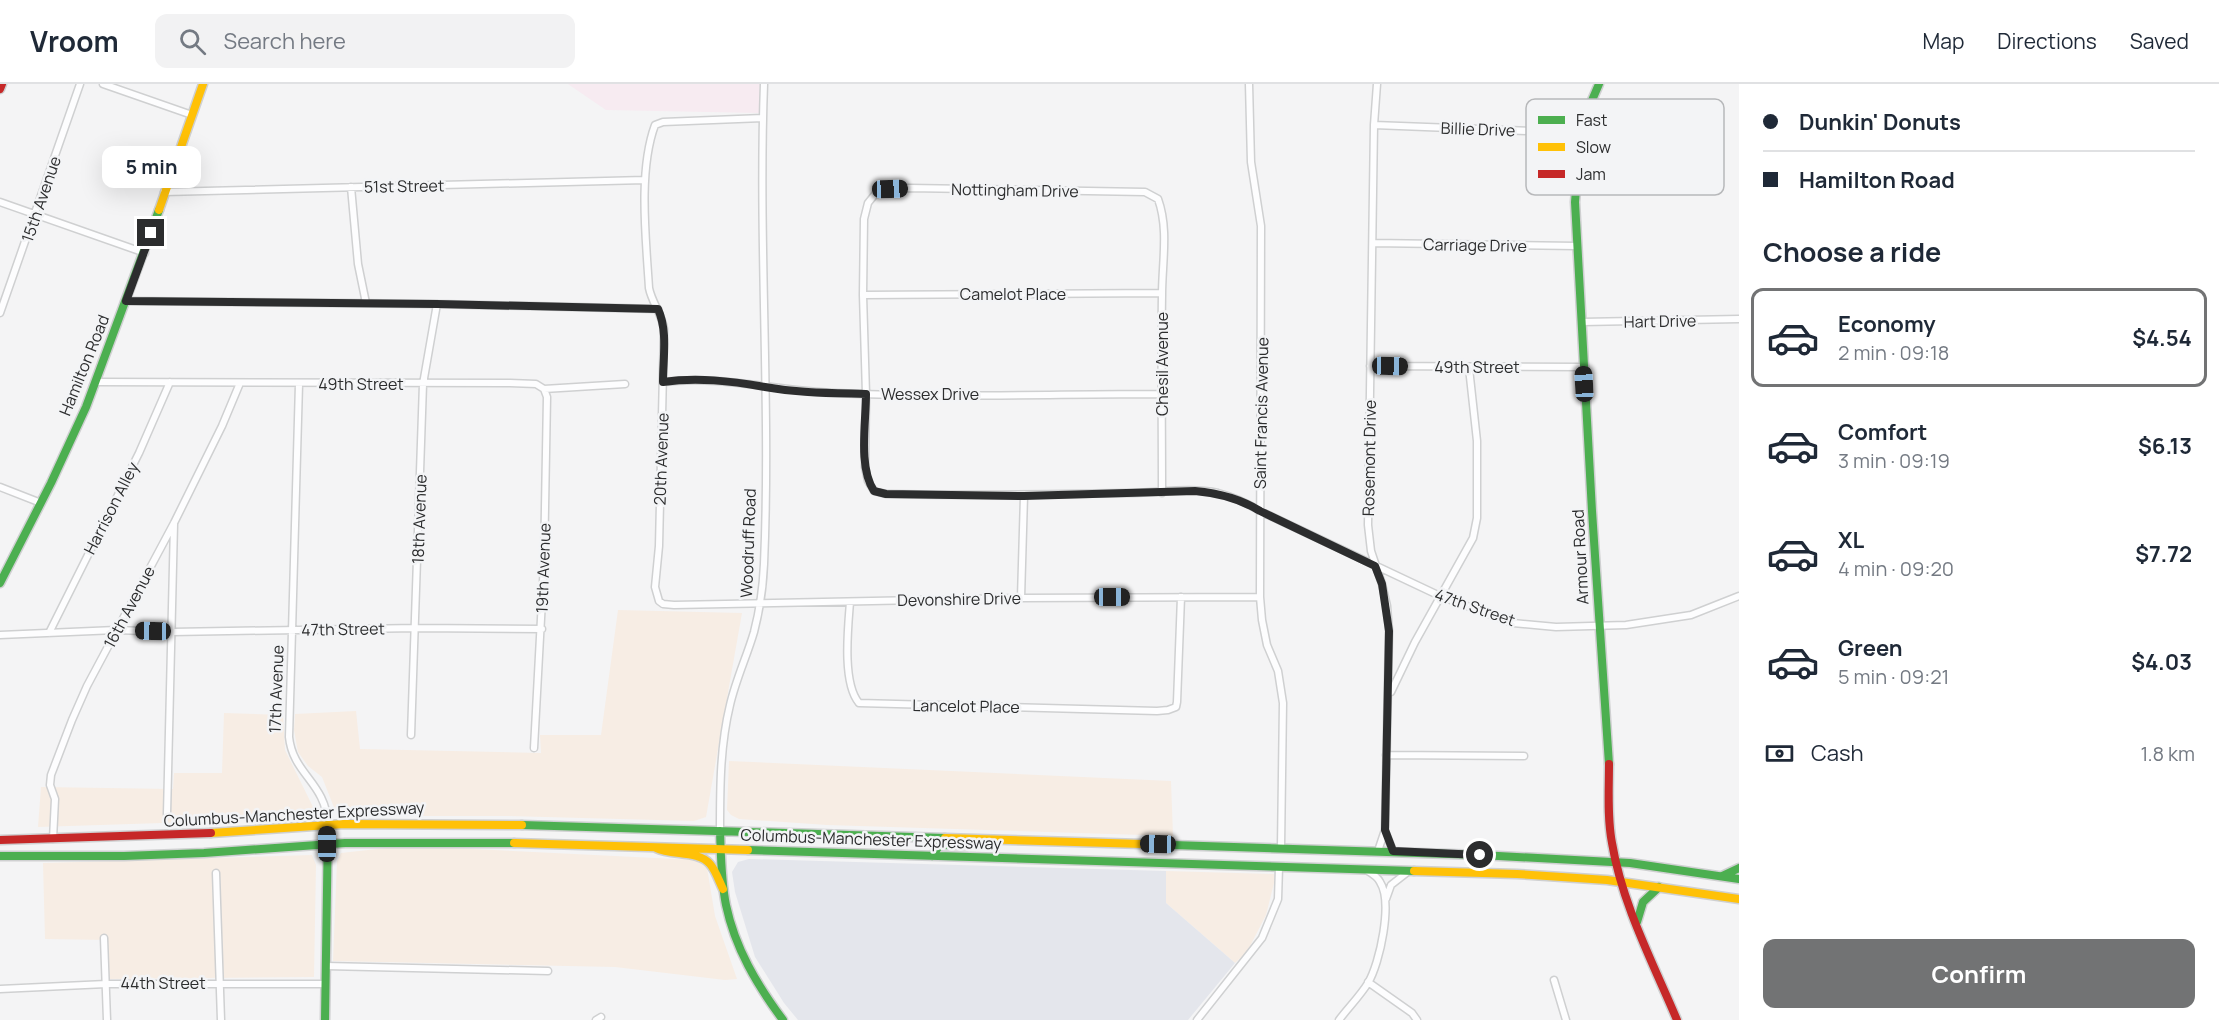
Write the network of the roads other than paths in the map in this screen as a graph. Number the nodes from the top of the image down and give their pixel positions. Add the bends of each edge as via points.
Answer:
1 (2, 84) edge
2 (80, 84) edge
3 (103, 84) edge
4 (203, 84) edge
5 (764, 84) edge
6 (1249, 84) edge
7 (1377, 84) edge
8 (1599, 84) edge
9 (0, 89) edge
10 (1592, 99) edge
11 (192, 116) junction
12 (763, 118) junction
13 (1374, 125) junction
14 (1526, 131) edge
15 (645, 180) junction
16 (351, 187) junction
17 (164, 192) junction
18 (1576, 195) edge
19 (0, 202) edge
20 (36, 214) junction
21 (1164, 234) joint
22 (1372, 243) junction
23 (1577, 246) junction
24 (145, 253) junction
25 (1162, 293) junction
26 (863, 296) junction
27 (126, 301) junction
28 (366, 303) junction
29 (437, 304) junction
30 (658, 309) junction
31 (0, 313) edge
32 (1739, 319) edge
33 (1582, 322) junction
34 (1370, 366) junction
35 (1583, 367) junction
36 (1469, 368) junction
37 (96, 382) junction
38 (170, 382) junction
39 (663, 382) junction
40 (240, 383) junction
41 (299, 384) junction
42 (423, 384) junction
43 (625, 384) dead end
44 (544, 388) junction
45 (765, 388) junction
46 (866, 394) junction
47 (1162, 394) junction
48 (0, 488) edge
49 (1162, 493) junction
50 (1024, 496) junction
51 (41, 503) junction
52 (1260, 511) junction
53 (174, 523) junction
54 (1375, 566) junction
55 (0, 583) edge
56 (1440, 596) junction
57 (1739, 596) edge
58 (1181, 597) junction
59 (1260, 597) junction
60 (1021, 598) junction
61 (659, 601) joint
62 (849, 602) junction
63 (761, 604) junction
64 (1598, 624) junction
65 (416, 628) junction
66 (293, 629) junction
67 (542, 629) junction
68 (116, 630) junction
69 (172, 632) junction
70 (49, 633) junction
71 (0, 635) edge
72 (1389, 695) junction
73 (411, 735) dead end
74 (534, 748) dead end
75 (1386, 755) junction
76 (1524, 756) dead end
77 (167, 814) dead end
78 (328, 825) junction
79 (1385, 830) junction
80 (720, 831) junction
81 (53, 839) junction
82 (0, 840) edge
83 (1004, 840) junction
84 (327, 844) junction
85 (654, 847) junction
86 (1281, 847) junction
87 (721, 849) junction
88 (1378, 851) junction
89 (1393, 851) junction
90 (0, 856) edge
91 (932, 856) junction
92 (1616, 862) junction
93 (1279, 867) junction
94 (1739, 868) edge
95 (1366, 870) junction
96 (1409, 871) junction
97 (216, 873) dead end
98 (1722, 876) junction
99 (1739, 879) edge
100 (1622, 882) junction
101 (1659, 887) junction
102 (723, 889) junction
103 (1739, 899) edge
104 (1385, 903) junction
105 (1637, 922) junction
106 (104, 938) dead end
107 (326, 966) junction
108 (548, 971) dead end
109 (1554, 980) dead end
110 (1368, 982) junction
111 (220, 983) junction
112 (106, 984) junction
113 (325, 984) junction
114 (0, 989) edge
115 (107, 1020) edge
116 (221, 1020) edge
117 (325, 1020) edge
118 (783, 1020) edge
119 (1197, 1020) edge
120 (1339, 1020) edge
121 (1417, 1020) edge
122 (1566, 1020) edge
123 (1677, 1020) edge

1 - 9 main road
2 - 20 street, 15th Avenue
3 - 11 street
4 - 11 main road, Hamilton Road
5 - 12 street
6 - 52 street, Saint Francis Avenue via 1251,162 1261,226
7 - 13 street, Rosemont Drive
8 - 10 main road, Armour Road
11 - 17 main road, Hamilton Road
12 - 15 street, 20th Avenue via 655,125
12 - 45 street, Woodruff Road
13 - 14 street, Billie Drive
13 - 22 street, Rosemont Drive
15 - 16 street, 51st Street
15 - 30 street, 20th Avenue via 649,288
16 - 17 street, 51st Street
16 - 28 street
17 - 24 main road, Hamilton Road
18 - 23 main road, Armour Road
19 - 20 street
20 - 24 street
20 - 31 street, 15th Avenue
21 - 25 street, Chesil Avenue
21 - 26 street, Nottingham Drive via 1158,199 1145,192 890,189 876,193 868,203 864,219
22 - 23 street, Carriage Drive
22 - 34 street, Rosemont Drive
23 - 33 main road, Armour Road
24 - 27 main road, Hamilton Road
25 - 26 street, Camelot Place
25 - 47 street, Chesil Avenue
26 - 46 street
27 - 28 street
27 - 37 main road, Hamilton Road
28 - 29 street
29 - 30 street
29 - 42 street, 18th Avenue
30 - 39 street, 20th Avenue via 664,329
32 - 33 street, Hart Drive
33 - 35 main road, Armour Road
34 - 36 street, 49th Street
34 - 54 street, Rosemont Drive via 1368,525
35 - 36 street, 49th Street
35 - 64 main road, Armour Road
36 - 56 street via 1477,441 1477,518 1473,538
37 - 38 street, 49th Street
37 - 51 main road, Hamilton Road
38 - 40 street, 49th Street
38 - 70 street, Harrison Alley
39 - 45 street, Wessex Drive via 682,379
39 - 61 street, 20th Avenue via 655,587
40 - 41 street, 49th Street
40 - 53 street, 16th Avenue
41 - 42 street, 49th Street
41 - 66 street, 17th Avenue
42 - 44 street, 49th Street via 536,384
42 - 65 street, 18th Avenue
43 - 44 street, 49th Street
44 - 67 street, 19th Avenue via 547,439
45 - 46 street, Wessex Drive
45 - 63 street, Woodruff Road
46 - 47 street, Wessex Drive
46 - 50 street, 47th Street via 865,467 874,491
47 - 49 street, Chesil Avenue
48 - 51 street
49 - 50 street, 47th Street
49 - 52 street, 47th Street via 1218,493 1245,501
50 - 60 street
51 - 55 main road, Hamilton Road
52 - 54 street, 47th Street
52 - 59 street, Saint Francis Avenue
53 - 68 street, 16th Avenue
53 - 69 street
54 - 56 street, 47th Street
54 - 72 street, Rosemont Drive via 1387,606
56 - 64 street, 47th Street via 1513,623 1556,627
56 - 72 street
57 - 64 street, 47th Street via 1692,615 1626,625
58 - 59 street, Devonshire Drive
58 - 60 street, Devonshire Drive
58 - 62 street, Lancelot Place via 1176,707 1157,711 859,703 850,686
59 - 86 street, Saint Francis Avenue via 1265,637 1278,671 1283,703
60 - 62 street, Devonshire Drive
61 - 63 street, Devonshire Drive via 674,605
62 - 63 street, Devonshire Drive
63 - 80 street, Woodruff Road via 725,724
64 - 92 main road, Armour Road
65 - 66 street, 47th Street
65 - 67 street, 47th Street
65 - 73 street, 18th Avenue
66 - 69 street, 47th Street
66 - 78 street, 17th Avenue via 290,747 324,800
67 - 74 street, 19th Avenue
68 - 69 street, 47th Street
68 - 70 street, 47th Street
68 - 81 street, 16th Avenue via 83,694 51,775 55,798
69 - 77 street
70 - 71 street, 47th Street
72 - 75 street, Rosemont Drive
75 - 76 street
75 - 79 street, Rosemont Drive
78 - 80 main road, Columbus-Manchester Expressway via 529,824
78 - 81 main road, Columbus-Manchester Expressway
78 - 84 main road, 17th Avenue
79 - 88 street, Rosemont Drive
79 - 89 street, Rosemont Drive
80 - 83 main road, Columbus-Manchester Expressway
80 - 87 main road, Woodruff Road
81 - 82 main road, Columbus-Manchester Expressway
83 - 86 main road, Columbus-Manchester Expressway
83 - 91 main road via 992,844 940,845
84 - 85 main road, Columbus-Manchester Expressway
84 - 90 main road, Columbus-Manchester Expressway via 146,855
84 - 107 main road, 17th Avenue
85 - 87 main road, Columbus-Manchester Expressway
85 - 102 main road via 665,854 704,859
86 - 88 main road, Columbus-Manchester Expressway
87 - 91 main road, Columbus-Manchester Expressway
87 - 102 main road, Woodruff Road
88 - 89 main road, Columbus-Manchester Expressway
89 - 92 main road, Columbus-Manchester Expressway
91 - 93 main road, Columbus-Manchester Expressway
92 - 98 main road, Columbus-Manchester Expressway
92 - 100 main road, Armour Road
93 - 95 main road, Columbus-Manchester Expressway
93 - 119 street via 1278,900 1263,938
94 - 98 main road
95 - 96 main road, Columbus-Manchester Expressway
95 - 104 street via 1382,883
96 - 100 main road, Columbus-Manchester Expressway
96 - 104 street via 1391,885
97 - 111 street
98 - 99 main road, Columbus-Manchester Expressway
100 - 101 main road, Columbus-Manchester Expressway
100 - 105 main road, Armour Road
101 - 103 main road, Columbus-Manchester Expressway
101 - 105 main road via 1646,896
102 - 118 main road, Woodruff Road via 739,947 762,992
104 - 110 street via 1380,947
105 - 123 main road, Armour Road
106 - 112 street
107 - 108 street
107 - 113 main road, 17th Avenue
109 - 122 street
110 - 120 street
110 - 121 street
111 - 112 street, 44th Street
111 - 113 street, 44th Street
111 - 116 street
112 - 114 street, 44th Street
112 - 115 street
113 - 117 main road, 17th Avenue

